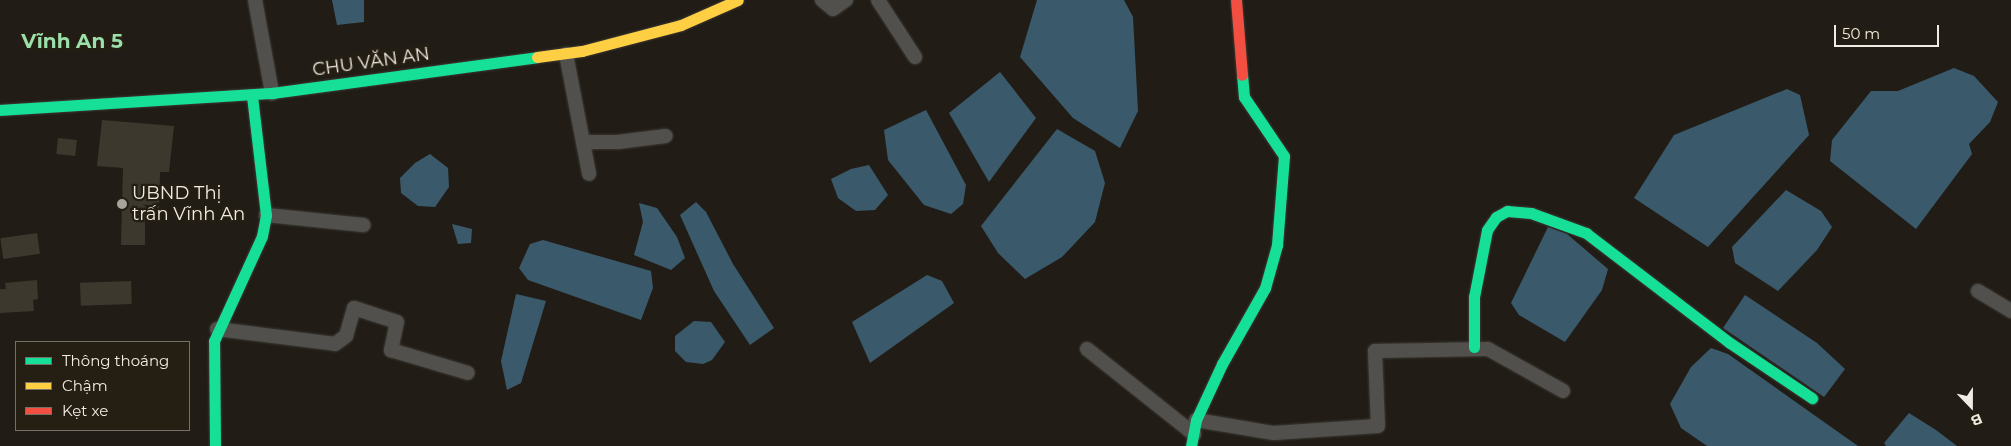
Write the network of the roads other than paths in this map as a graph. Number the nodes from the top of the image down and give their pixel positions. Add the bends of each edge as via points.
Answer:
1 (255, 0) edge
2 (738, 0) edge
3 (822, 0) edge
4 (846, 0) edge
5 (878, 0) edge
6 (1236, 0) edge
7 (566, 54) junction
8 (916, 57) dead end
9 (272, 93) junction
10 (252, 95) junction
11 (0, 110) edge
12 (666, 136) dead end
13 (583, 142) junction
14 (589, 174) dead end
15 (266, 215) junction
16 (363, 225) dead end
17 (1978, 292) dead end
18 (2011, 311) edge
19 (217, 329) junction
20 (1474, 348) junction
21 (1087, 349) dead end
22 (468, 373) dead end
23 (1563, 392) dead end
24 (1812, 398) dead end
25 (1196, 420) junction
26 (1192, 440) edge
27 (215, 446) edge

1 - 9 street
2 - 7 street, CHU VĂN AN via 681,25
3 - 4 street via 833,9
5 - 8 street
6 - 25 street via 1244,97 1281,149 1285,162 1274,264 1265,288 1222,364
7 - 9 street, CHU VĂN AN
7 - 13 street
9 - 10 street, CHU VĂN AN
10 - 11 street, CHU VĂN AN via 170,97
10 - 15 street
12 - 13 street via 618,142
13 - 14 street
15 - 16 street
15 - 19 street via 262,236
17 - 18 street
19 - 22 street via 335,344 346,336 354,308 397,322 391,350
19 - 27 street via 213,360
20 - 23 street via 1499,353
20 - 24 street via 1474,297 1487,230 1496,217 1507,211 1531,213 1586,233 1730,343
20 - 25 street via 1375,351 1378,426 1274,433
21 - 26 street
25 - 26 street

